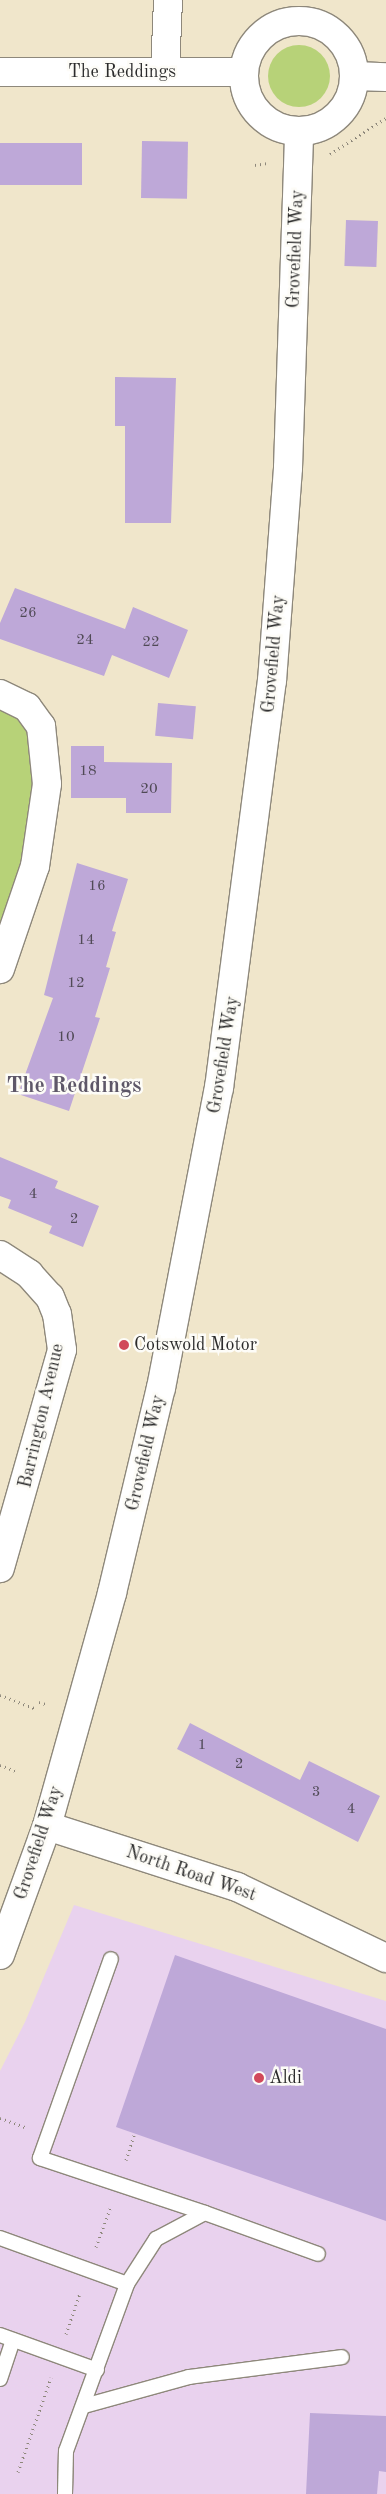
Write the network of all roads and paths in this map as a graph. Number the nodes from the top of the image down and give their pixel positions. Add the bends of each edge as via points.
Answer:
1 (168, 0) edge
2 (291, 11) edge
3 (0, 72) edge
4 (165, 72) junction
5 (244, 72) junction
6 (354, 76) junction
7 (386, 77) edge
8 (300, 131) junction
9 (0, 694) edge
10 (6, 933) edge
11 (0, 969) edge
12 (0, 1255) edge
13 (0, 1568) edge
14 (0, 1694) edge
15 (36, 1709) dead end
16 (0, 1765) edge
17 (18, 1772) dead end
18 (47, 1826) junction
19 (0, 1955) edge
20 (386, 1958) edge
21 (112, 1959) dead end
22 (126, 2163) dead end
23 (118, 2184) junction
24 (205, 2213) junction
25 (0, 2238) edge
26 (318, 2254) dead end
27 (88, 2270) junction
28 (127, 2284) junction
29 (7, 2338) edge
30 (58, 2356) junction
31 (342, 2357) dead end
32 (97, 2370) junction
33 (0, 2379) edge
34 (84, 2406) junction
35 (18, 2472) dead end
36 (65, 2494) edge

1 - 4 street
2 - 5 street via 259,38
2 - 6 street via 328,29 343,42
3 - 4 street, The Reddings
4 - 5 street, The Reddings
5 - 8 street via 247,94 257,112 272,124
6 - 7 street
6 - 8 street via 341,112 326,124
8 - 18 street, Grovefield Way via 288,468 279,596 236,983 202,1192 159,1398 112,1593
9 - 10 street via 36,717 46,757 41,839
10 - 11 street
12 - 13 street, Barrington Avenue via 29,1274 50,1298 61,1332 62,1350
14 - 15 path
16 - 17 path
18 - 19 street, Grovefield Way
18 - 20 street, North Road West via 237,1887
21 - 23 lane via 40,2158
22 - 23 path
23 - 24 lane
23 - 27 path
24 - 26 lane
24 - 28 lane via 156,2239
25 - 27 lane
27 - 28 lane
27 - 30 path
28 - 32 lane
29 - 30 lane
29 - 33 lane
30 - 32 lane
30 - 35 path
31 - 34 lane via 188,2377
32 - 34 lane
34 - 36 lane via 66,2450

